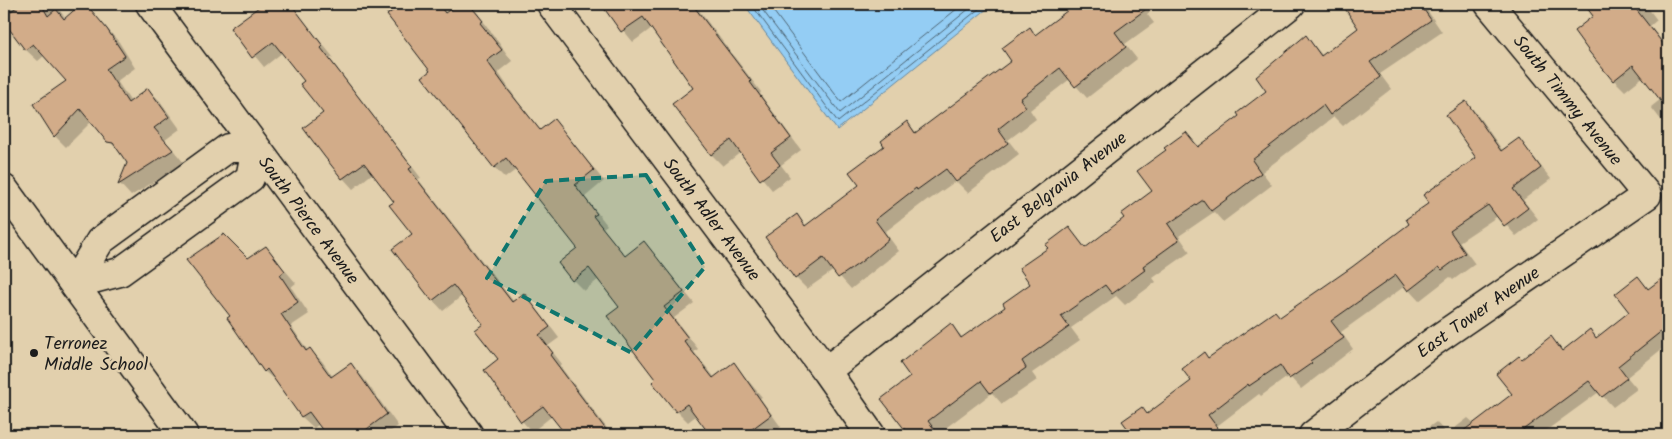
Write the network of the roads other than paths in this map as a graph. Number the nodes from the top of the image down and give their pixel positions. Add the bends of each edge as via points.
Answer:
1 (150, 4) edge
2 (551, 4) edge
3 (1291, 4) edge
4 (1489, 4) edge
5 (256, 148) junction
6 (4, 189) edge
7 (1647, 195) joint
8 (74, 284) junction
9 (826, 371) junction
10 (184, 435) edge
11 (469, 435) edge
12 (871, 435) edge
13 (1313, 435) edge

1 - 5 street, South Pierce Avenue
2 - 9 street, South Adler Avenue
3 - 9 street, East Belgravia Avenue
4 - 7 street, South Timmy Avenue
5 - 8 street via 228,148 100,241
5 - 8 street via 250,178 120,272
5 - 11 street, South Pierce Avenue
6 - 8 street
7 - 13 street, East Tower Avenue via 1433,342
8 - 10 street
9 - 12 street, South Adler Avenue

